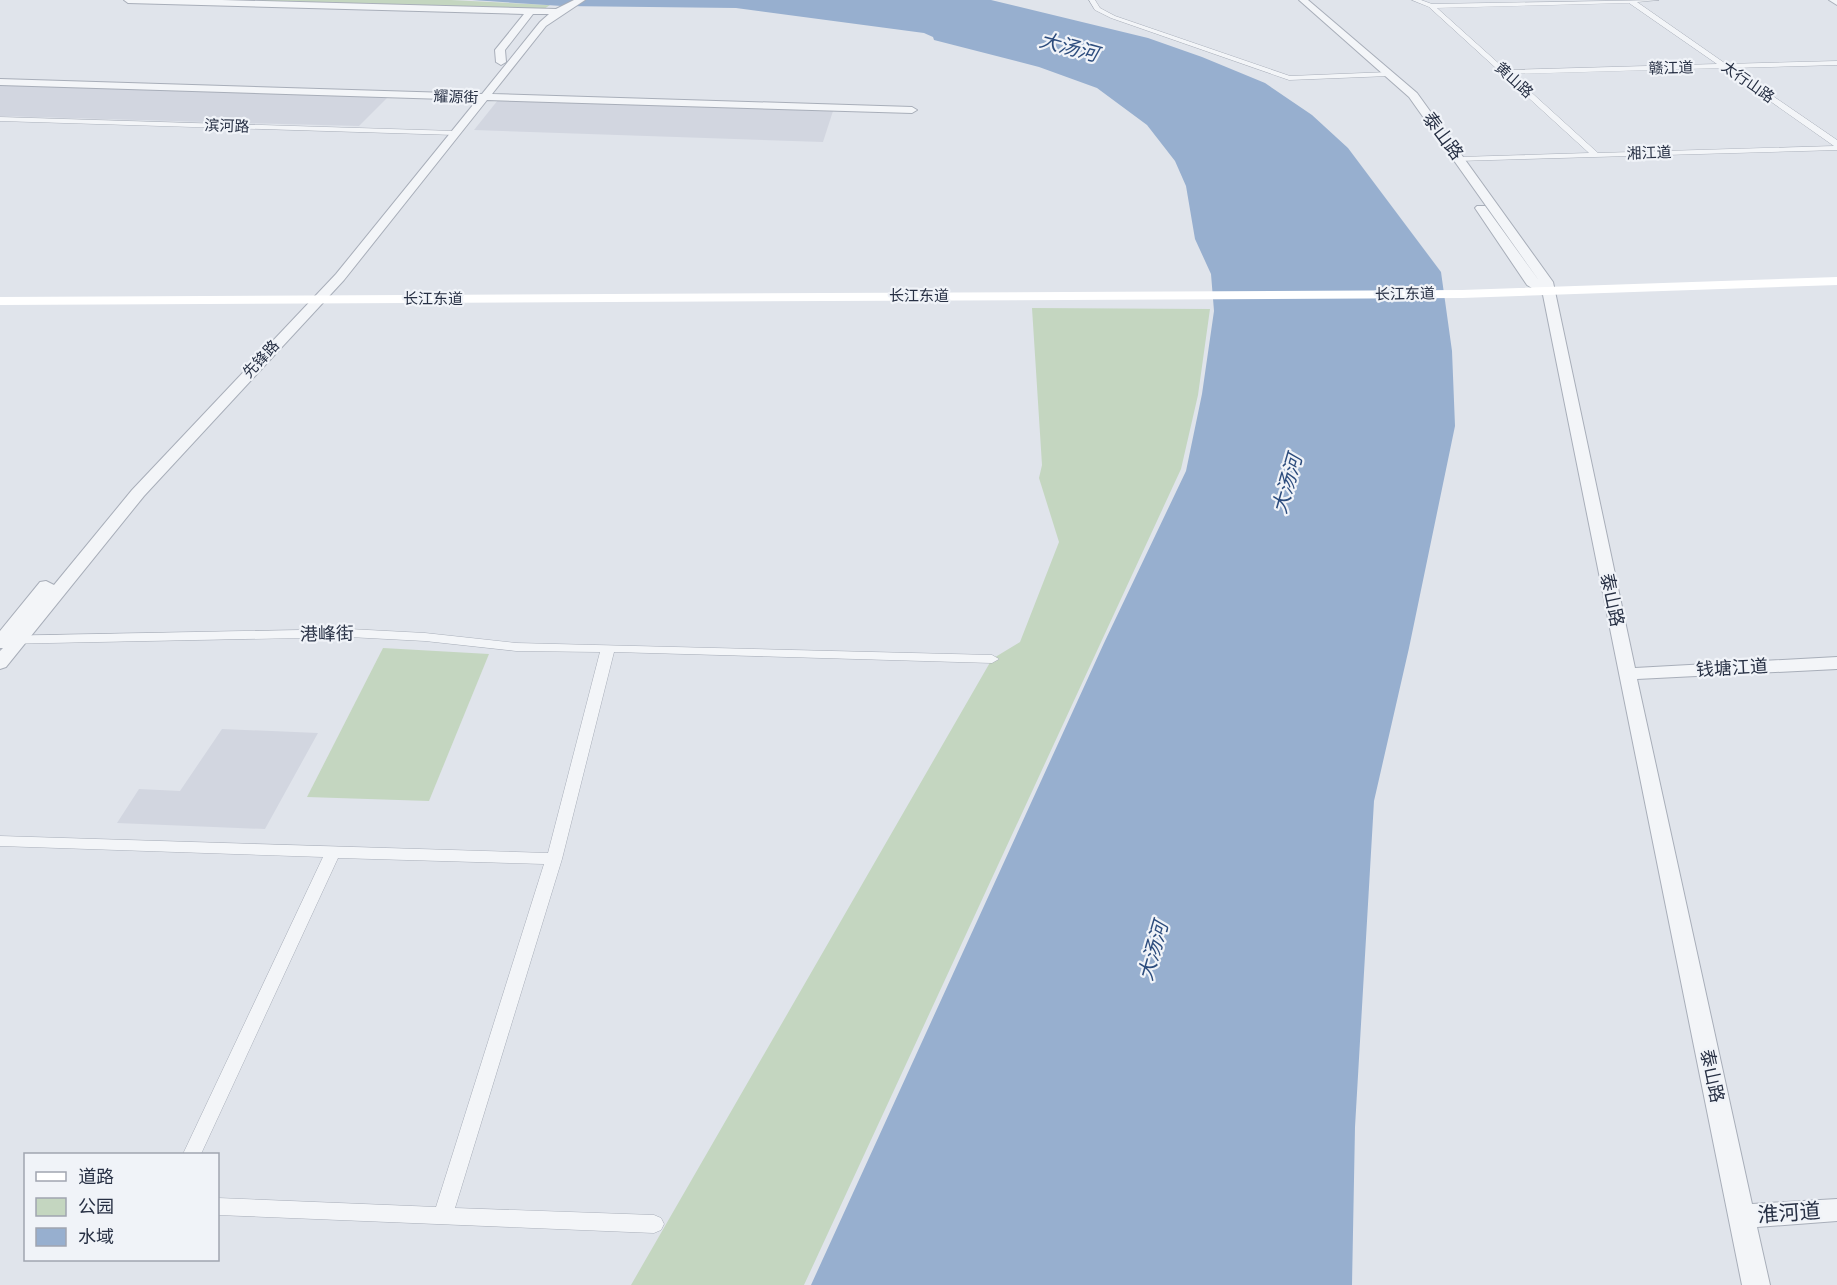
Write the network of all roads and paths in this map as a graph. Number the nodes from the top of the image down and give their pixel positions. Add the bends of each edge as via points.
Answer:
1 (128, 0) edge
2 (568, 0) edge
3 (581, 0) edge
4 (1092, 0) edge
5 (1293, 0) edge
6 (1303, 0) edge
7 (1415, 0) edge
8 (1629, 0) edge
9 (1656, 0) edge
10 (1833, 0) edge
11 (1512, 2) edge
12 (1837, 2) edge
13 (1431, 6) junction
14 (531, 11) junction
15 (545, 11) junction
16 (558, 12) junction
17 (501, 62) junction
18 (1837, 63) edge
19 (1725, 67) junction
20 (1505, 72) junction
21 (1384, 74) junction
22 (0, 82) edge
23 (477, 97) junction
24 (912, 110) dead end
25 (0, 119) edge
26 (449, 133) junction
27 (1837, 144) edge
28 (1837, 148) edge
29 (1596, 155) junction
30 (1460, 159) junction
31 (1837, 272) edge
32 (1837, 280) edge
33 (1542, 286) junction
34 (0, 290) edge
35 (318, 294) junction
36 (0, 301) edge
37 (19, 639) junction
38 (1, 641) edge
39 (608, 648) junction
40 (992, 659) dead end
41 (0, 663) edge
42 (1837, 663) edge
43 (1627, 674) junction
44 (0, 842) edge
45 (333, 852) junction
46 (554, 859) junction
47 (193, 1153) edge
48 (219, 1208) edge
49 (1837, 1210) edge
50 (443, 1216) junction
51 (1741, 1216) junction
52 (654, 1224) dead end
53 (1756, 1285) edge

1 - 14 street
2 - 15 street
3 - 16 street
4 - 21 street via 1096,9 1113,17 1289,78
5 - 21 street
6 - 21 street, 泰山路
7 - 13 street
8 - 9 street
8 - 11 street
8 - 19 street, 太行山路
10 - 12 street
11 - 13 street
13 - 20 street, 黄山路
14 - 15 street
14 - 17 street via 500,50
15 - 16 street
15 - 17 street
16 - 23 street, 先锋路 via 564,14 533,50 519,54
17 - 23 street
18 - 19 street, 赣江道
19 - 20 street, 赣江道
19 - 27 street, 太行山路
20 - 29 street, 黄山路
21 - 30 street, 泰山路 via 1413,95
21 - 33 street
22 - 23 street, 耀源街
23 - 24 street, 耀源街
23 - 26 street, 先锋路
25 - 26 street, 滨河路
26 - 35 street, 先锋路
28 - 29 street, 湘江道
29 - 30 street, 湘江道
30 - 33 street, 泰山路
31 - 33 main road, 长江东道
32 - 33 main road, 长江东道
33 - 35 main road, 长江东道 via 849,295
33 - 43 street, 泰山路
34 - 35 main road, 长江东道
35 - 36 main road, 长江东道
35 - 37 street, 先锋路 via 145,484
35 - 38 street via 136,479
37 - 38 street, 港峰街
37 - 39 street, 港峰街 via 349,633 516,647
37 - 41 street, 先锋路
39 - 40 street, 港峰街
39 - 46 street
42 - 43 street, 钱塘江道
43 - 51 street, 泰山路
44 - 45 street
45 - 46 street
45 - 47 street
46 - 50 street
48 - 50 street
49 - 51 street, 淮河道
50 - 52 street
51 - 53 street, 泰山路

